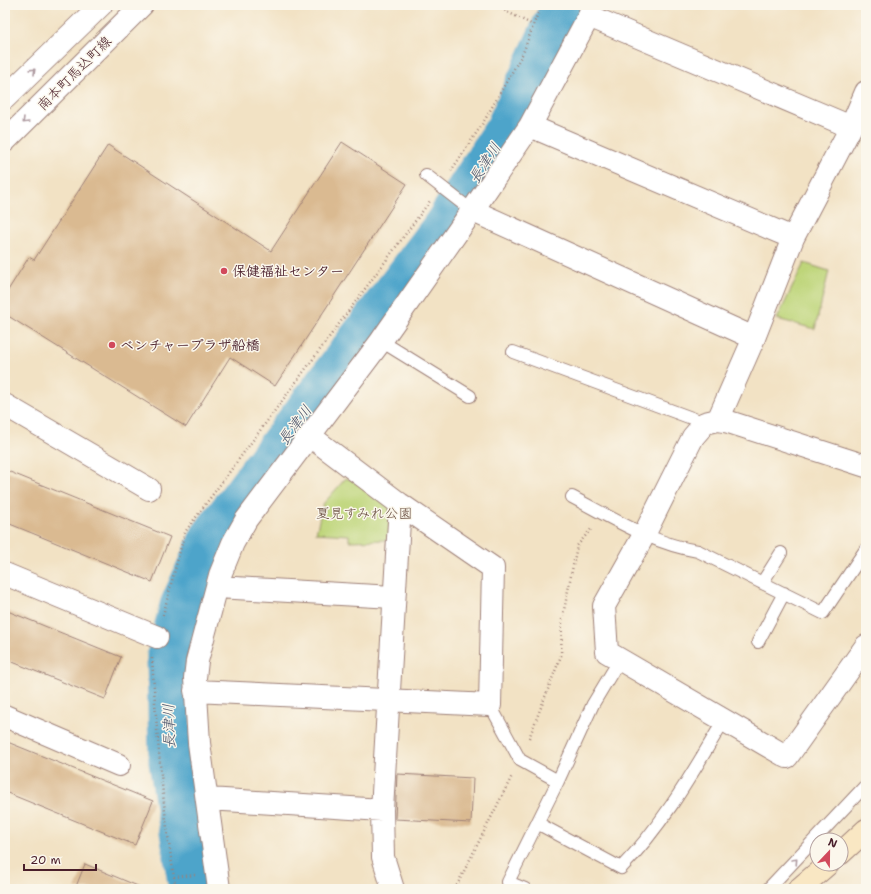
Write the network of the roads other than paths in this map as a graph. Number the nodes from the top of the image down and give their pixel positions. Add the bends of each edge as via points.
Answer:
1 (100, 5) edge
2 (142, 5) edge
3 (591, 10) edge
4 (866, 92) edge
5 (5, 98) edge
6 (530, 126) junction
7 (851, 127) junction
8 (5, 141) edge
9 (426, 176) dead end
10 (472, 211) junction
11 (793, 238) junction
12 (754, 338) junction
13 (381, 341) junction
14 (513, 352) dead end
15 (470, 396) dead end
16 (5, 405) edge
17 (711, 422) junction
18 (310, 436) junction
19 (866, 466) edge
20 (149, 490) dead end
21 (572, 497) dead end
22 (400, 504) junction
23 (644, 535) junction
24 (866, 549) edge
25 (781, 553) dead end
26 (5, 574) edge
27 (762, 583) junction
28 (217, 587) junction
29 (784, 593) junction
30 (394, 597) junction
31 (157, 636) dead end
32 (758, 642) dead end
33 (866, 646) edge
34 (620, 659) junction
35 (194, 691) junction
36 (389, 699) junction
37 (490, 705) junction
38 (5, 716) edge
39 (724, 720) junction
40 (119, 765) dead end
41 (558, 781) junction
42 (866, 785) edge
43 (208, 799) junction
44 (382, 810) junction
45 (538, 823) junction
46 (866, 830) edge
47 (849, 846) edge
48 (818, 872) edge
49 (219, 889) edge
50 (393, 889) edge
51 (525, 889) edge
52 (768, 889) edge
53 (798, 889) edge

5 -> 1 street
2 -> 8 street, 南本町馬込町線
3 - 6 street
3 - 7 street
4 - 7 street
6 - 10 street
6 - 11 street
7 - 11 street
9 - 10 lane
10 - 12 street
10 - 13 street
11 - 12 street
12 - 17 street
13 - 15 lane
13 - 18 street
14 - 17 lane
16 - 20 street
17 - 19 street via 729,422
17 - 23 street via 693,437
18 - 22 street
18 - 28 street via 246,520 233,543
21 - 23 lane
22 - 30 street
22 - 37 street via 492,568
23 - 27 lane via 698,552
23 - 34 street via 604,606 606,652
24 - 29 lane via 823,613
25 - 27 lane
26 - 31 street
27 - 29 lane
28 - 30 street
28 - 35 street via 197,660
29 - 32 lane
30 - 36 street
33 - 39 street via 787,757
34 - 39 street
34 - 41 lane via 593,704
35 - 36 street
35 - 43 street
36 - 37 street
36 - 44 street
37 - 41 lane via 520,760
38 - 40 street
39 - 45 lane via 668,813 622,868
41 - 45 lane
52 -> 42 lane
43 - 44 street
43 - 49 street
44 - 50 street via 383,857
45 - 51 lane via 508,882
46 - 47 main road
48 - 53 main road

